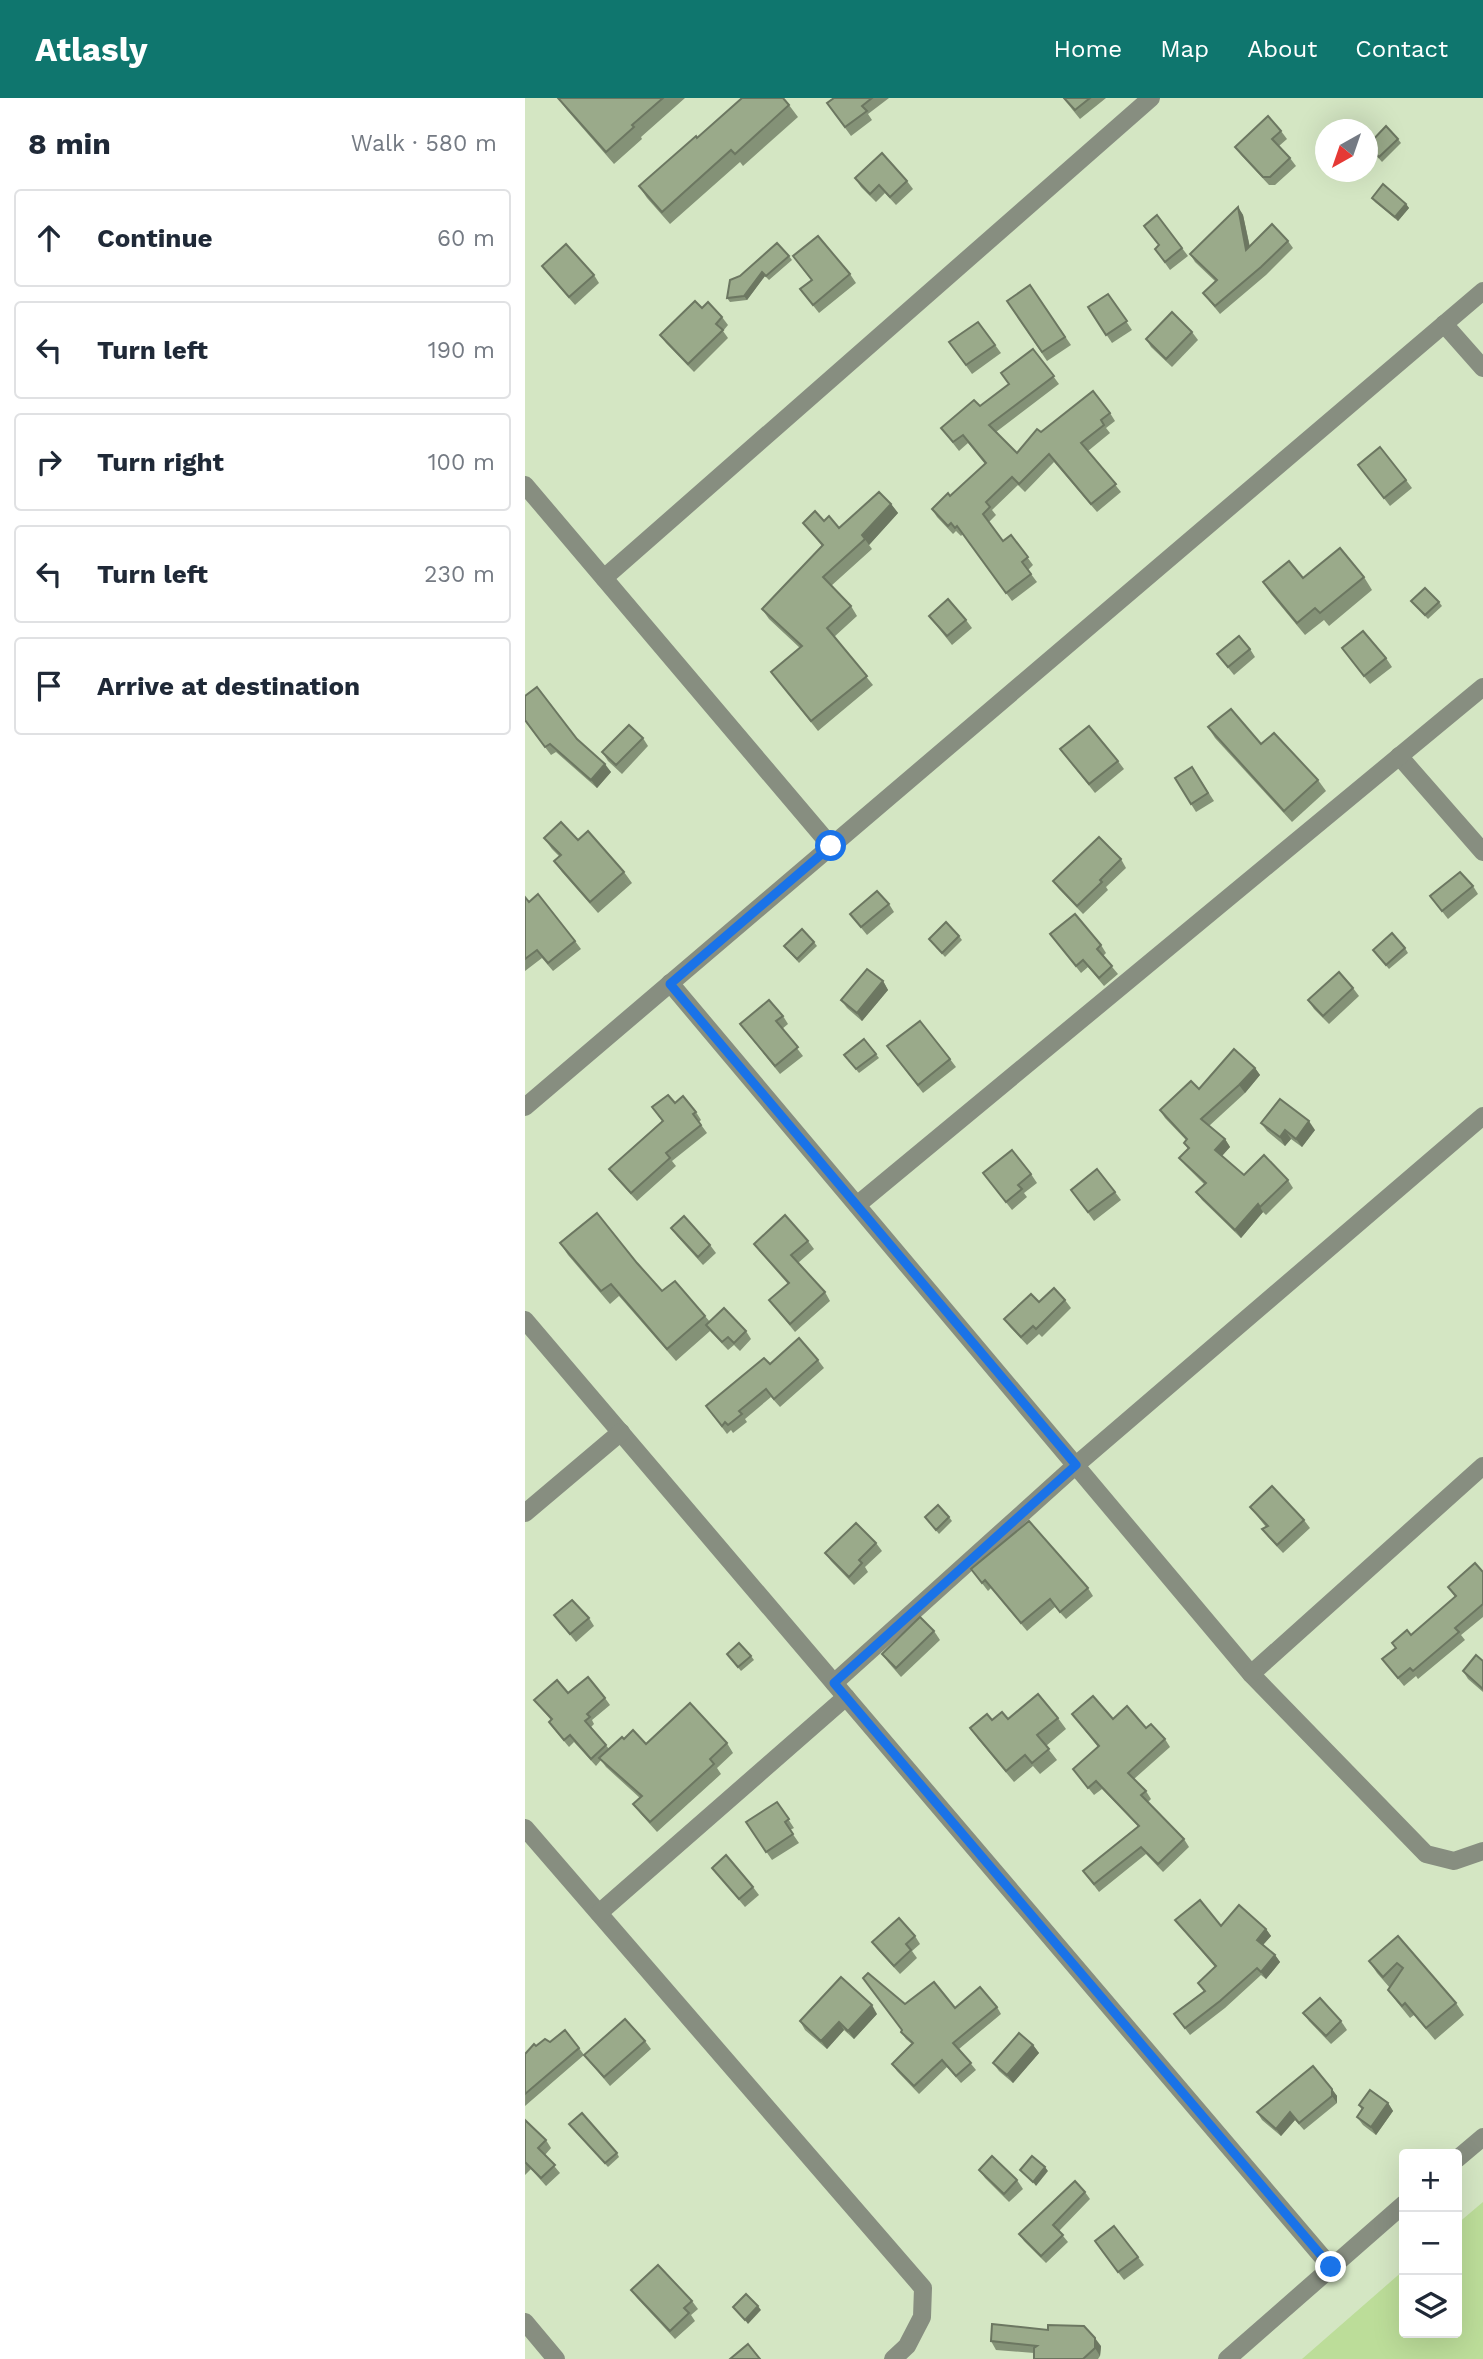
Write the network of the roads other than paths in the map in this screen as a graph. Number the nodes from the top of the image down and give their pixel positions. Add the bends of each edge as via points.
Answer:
1 (1151, 98) edge
2 (1483, 291) edge
3 (1444, 324) junction
4 (1483, 368) edge
5 (525, 485) edge
6 (604, 578) junction
7 (1483, 687) edge
8 (1399, 756) junction
9 (831, 846) junction
10 (1483, 852) edge
11 (670, 984) junction
12 (525, 1107) edge
13 (1483, 1116) edge
14 (857, 1205) junction
15 (525, 1320) edge
16 (621, 1432) junction
17 (1076, 1465) junction
18 (1483, 1466) edge
19 (525, 1513) edge
20 (1251, 1674) junction
21 (840, 1690) junction
22 (525, 1828) edge
23 (1483, 1851) edge
24 (599, 1913) junction
25 (1483, 2137) edge
26 (1462, 2156) edge
27 (1399, 2208) edge
28 (1331, 2267) junction
29 (525, 2322) edge
30 (557, 2359) edge
31 (893, 2359) edge
32 (1227, 2359) edge

1 - 6 street
2 - 3 street
3 - 4 street
3 - 9 street
5 - 6 street
6 - 9 street
7 - 8 street
8 - 10 street
8 - 14 street
9 - 11 street
11 - 12 street
11 - 14 street
13 - 17 street
14 - 17 street
15 - 16 street
16 - 19 street
16 - 21 street
17 - 20 street
17 - 21 street
18 - 20 street
20 - 23 street via 1426,1854 1454,1861
21 - 24 street
21 - 28 street
22 - 24 street
24 - 31 street via 923,2288 922,2317 907,2346
25 - 26 street
27 - 28 street
28 - 32 street
29 - 30 street

